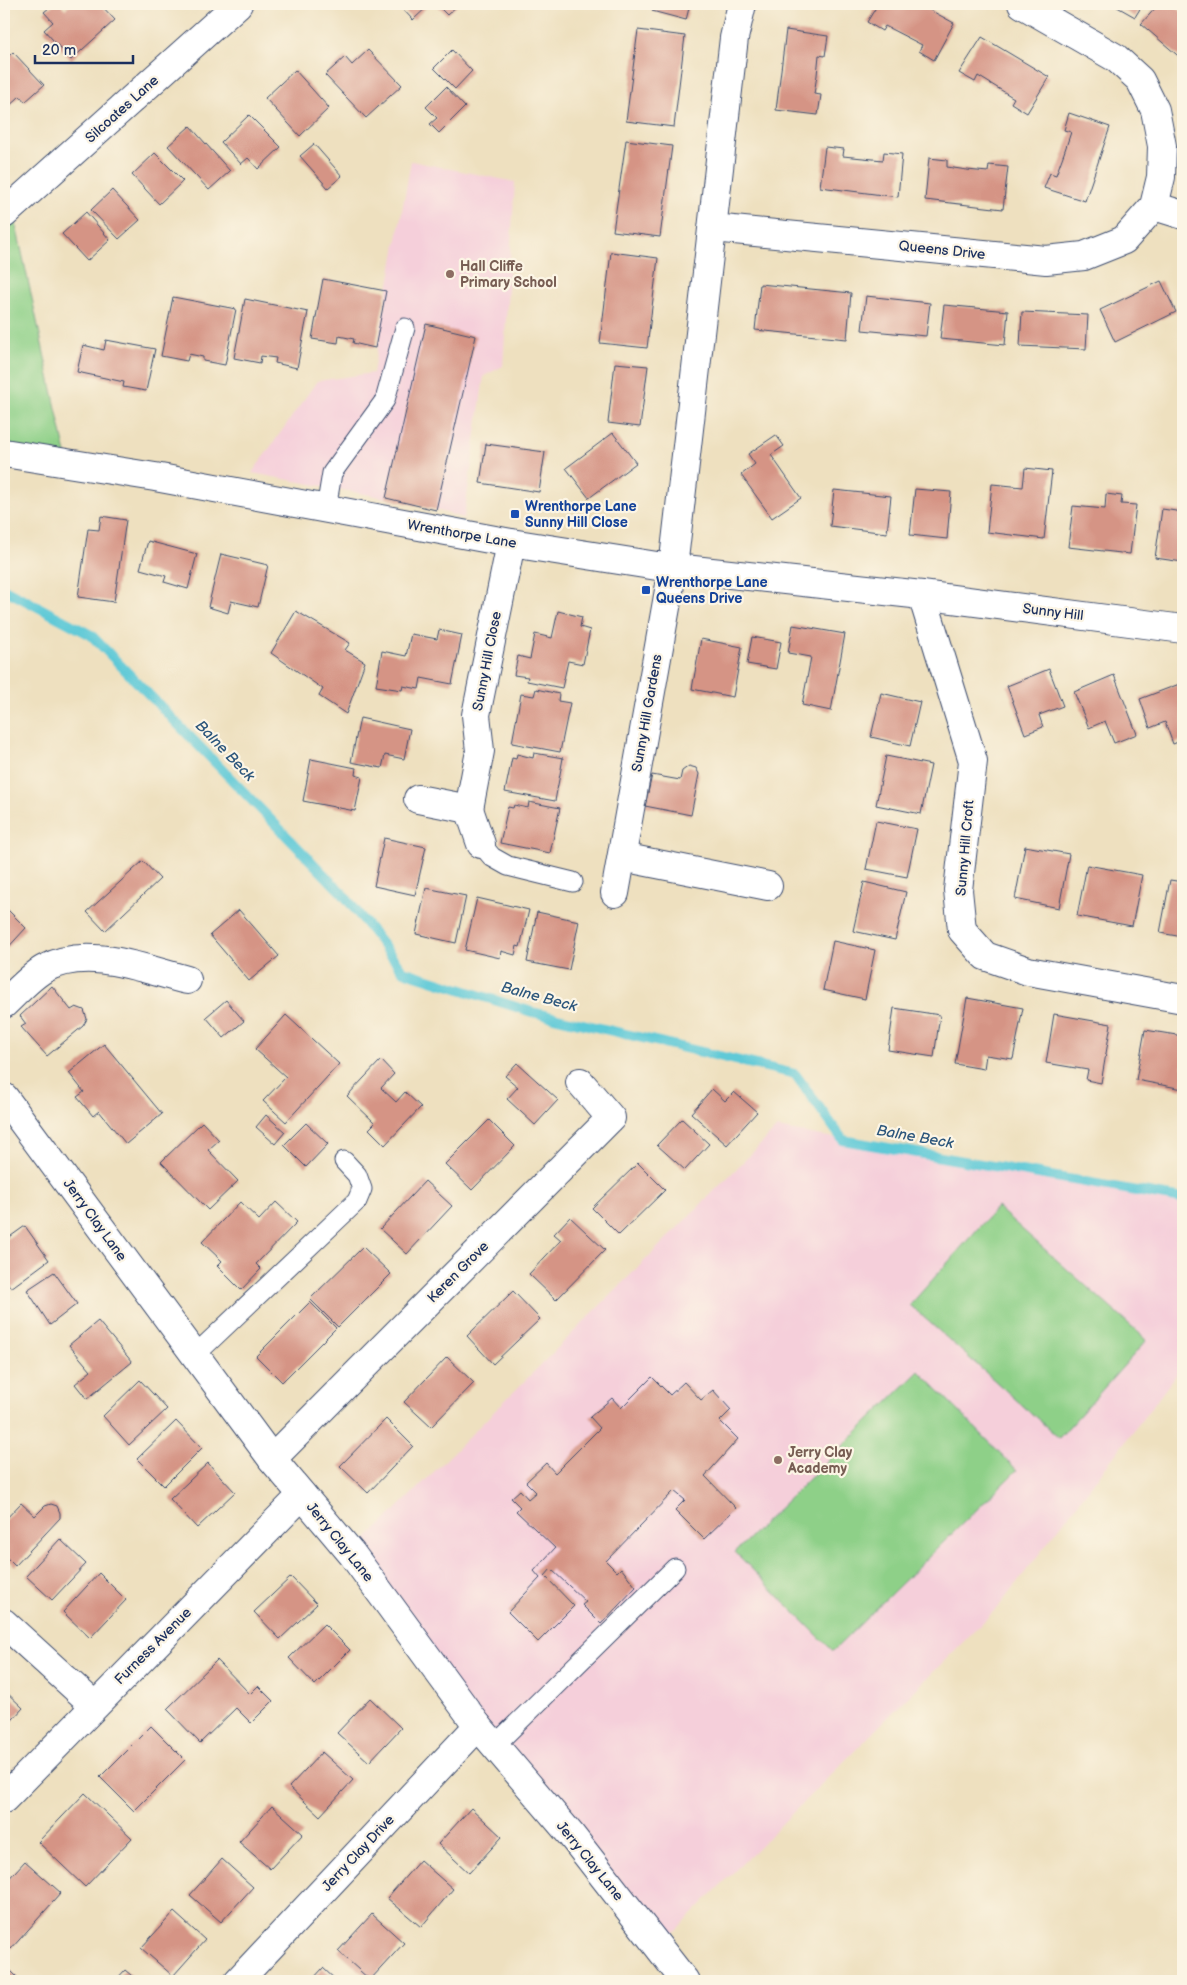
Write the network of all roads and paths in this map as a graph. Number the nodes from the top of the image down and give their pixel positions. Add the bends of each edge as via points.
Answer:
1 (238, 4) edge
2 (742, 4) edge
3 (1022, 4) edge
4 (1154, 206) junction
5 (4, 214) edge
6 (1183, 215) edge
7 (713, 228) junction
8 (406, 328) dead end
9 (4, 453) edge
10 (326, 509) junction
11 (510, 543) junction
12 (673, 568) junction
13 (922, 595) junction
14 (1183, 629) edge
15 (418, 799) dead end
16 (469, 810) junction
17 (481, 844) joint
18 (622, 857) junction
19 (573, 882) dead end
20 (768, 886) dead end
21 (615, 894) dead end
22 (187, 980) dead end
23 (1183, 999) edge
24 (4, 1004) edge
25 (580, 1082) dead end
26 (4, 1097) edge
27 (344, 1161) dead end
28 (195, 1355) junction
29 (272, 1459) junction
30 (302, 1495) junction
31 (675, 1568) dead end
32 (4, 1623) edge
33 (94, 1705) junction
34 (487, 1735) junction
35 (4, 1798) edge
36 (238, 1981) edge
37 (685, 1981) edge

1 - 5 street, Silcoates Lane
2 - 7 street via 734,38
3 - 4 street, Queens Drive via 1116,58 1140,80 1155,110 1162,146 1161,177
4 - 6 street
4 - 7 street, Queens Drive via 1124,240 1084,256 1046,260
7 - 12 street
8 - 10 lane via 385,400 332,473
9 - 10 street, Wrenthorpe Lane
10 - 11 street, Wrenthorpe Lane
11 - 12 street, Wrenthorpe Lane
11 - 16 street, Sunny Hill Close via 476,715 480,751
12 - 13 street, Wrenthorpe Lane
12 - 18 street, Sunny Hill Gardens
13 - 14 street, Sunny Hill
13 - 23 street, Sunny Hill Croft via 973,761 958,890 962,930 985,956 1028,971
15 - 16 street
16 - 17 street
17 - 19 lane via 492,858 508,866
18 - 20 street
18 - 21 street, Sunny Hill Gardens
22 - 24 street via 114,962 88,958 66,960 44,969
25 - 29 street, Keren Grove via 611,1118
26 - 28 street, Jerry Clay Lane
27 - 28 lane via 357,1175 362,1189 357,1201
28 - 29 street, Jerry Clay Lane
29 - 30 street, Jerry Clay Lane
30 - 33 street, Furness Avenue
30 - 34 street, Jerry Clay Lane via 352,1554
31 - 34 lane
32 - 33 street
33 - 35 street, Furness Avenue
34 - 36 street, Jerry Clay Drive
34 - 37 street, Jerry Clay Lane

